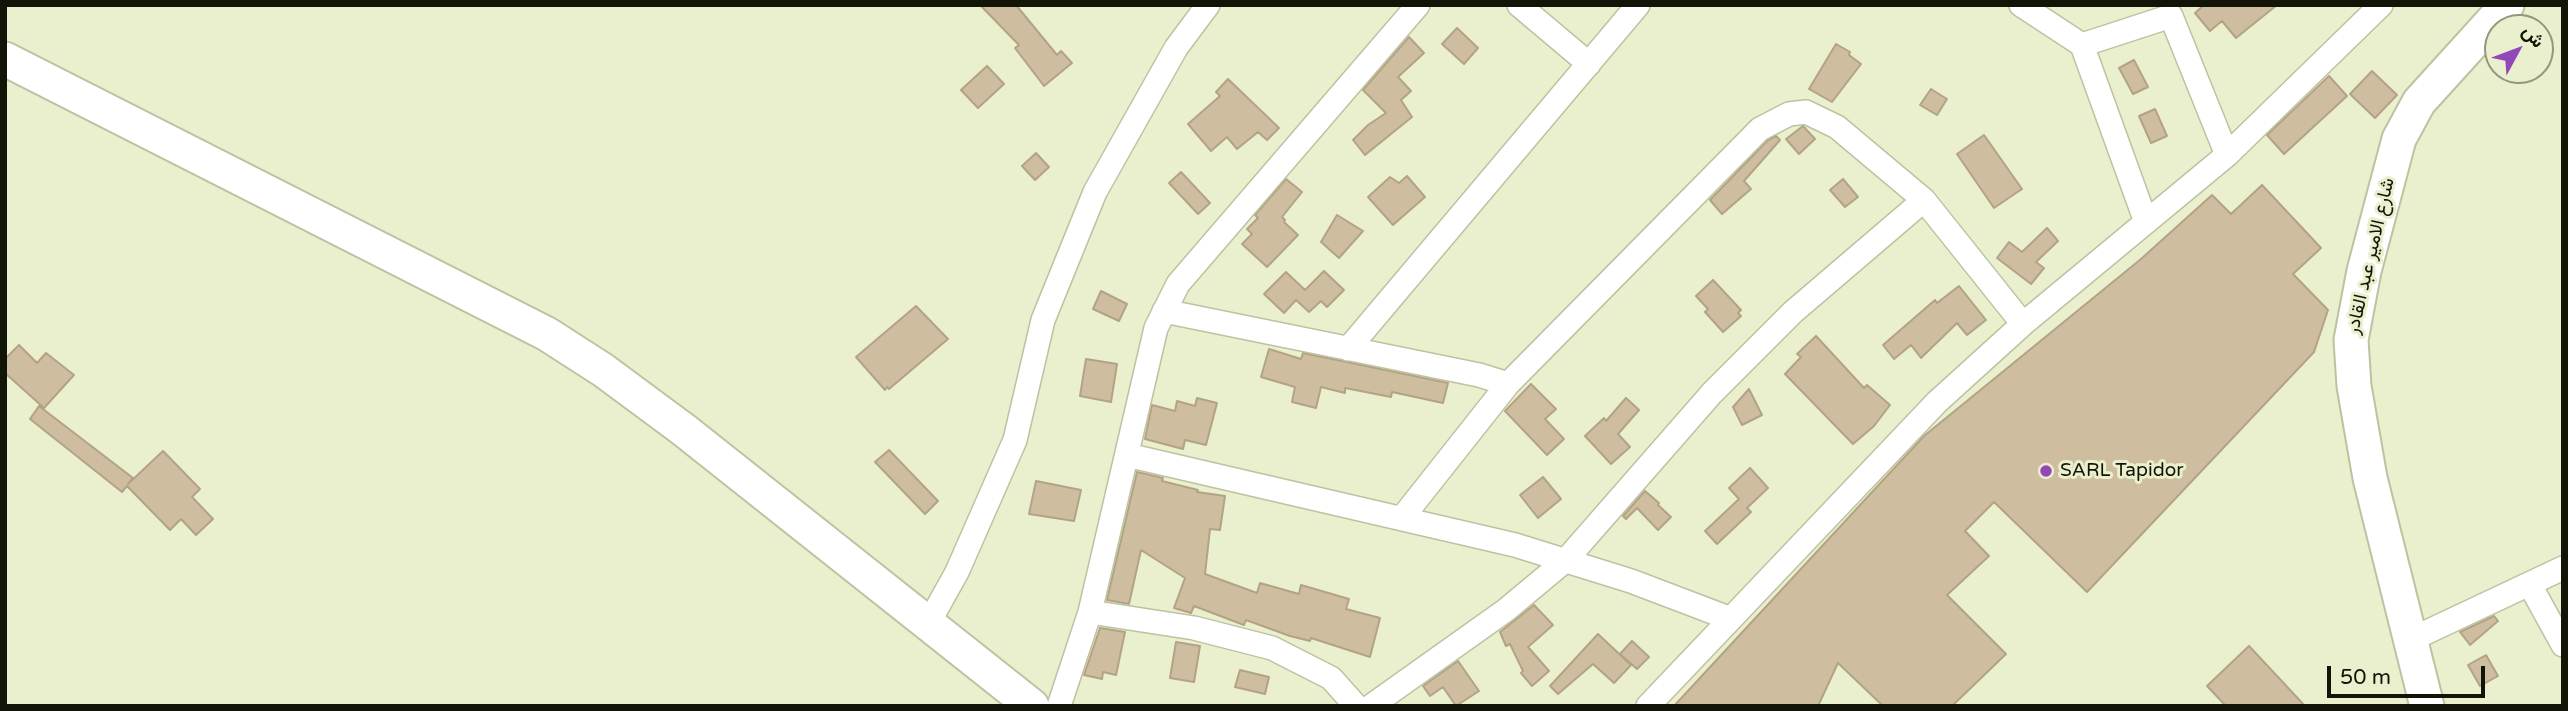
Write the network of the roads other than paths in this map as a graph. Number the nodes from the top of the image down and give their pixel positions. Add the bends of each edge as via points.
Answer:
1 (1208, 5) edge
2 (1418, 5) edge
3 (1519, 5) edge
4 (1638, 5) edge
5 (2021, 5) edge
6 (2381, 5) edge
7 (2507, 5) edge
8 (2082, 45) junction
9 (5, 59) edge
10 (1589, 64) junction
11 (2227, 155) junction
12 (1924, 200) junction
13 (2146, 222) junction
14 (1164, 312) junction
15 (2023, 324) junction
16 (1348, 349) junction
17 (1508, 384) junction
18 (1126, 455) junction
19 (1402, 518) junction
20 (1566, 560) junction
21 (2563, 568) edge
22 (2530, 585) junction
23 (1090, 612) junction
24 (1731, 619) junction
25 (928, 624) junction
26 (2410, 640) junction
27 (2563, 645) edge
28 (1032, 706) edge
29 (1059, 706) edge
30 (1356, 706) edge
31 (1371, 706) edge
32 (1648, 706) edge
33 (2427, 706) edge

1 - 25 street via 1176,48 1095,192 1043,320 1015,440 957,572
2 - 14 street via 1178,284
3 - 10 street
4 - 10 street
5 - 8 street
6 - 11 street
7 - 26 main road, شارع الامير عبد القادر via 2419,102 2399,139 2351,340 2370,478
8 - 11 street via 2171,16
8 - 13 street
9 - 25 main road via 547,334 684,430
10 - 16 street
11 - 13 street
12 - 15 street
12 - 17 street via 1836,127 1806,112 1789,114 1760,129
12 - 20 street via 1793,312 1712,393
13 - 15 street
14 - 16 street
14 - 18 street via 1156,327
15 - 24 street via 1937,402
16 - 17 street
17 - 19 street
18 - 19 street
18 - 23 street
19 - 20 street
20 - 24 street
20 - 31 street via 1506,610
21 - 22 street
22 - 26 street
22 - 27 street
23 - 29 street
23 - 30 street via 1194,628 1272,648 1331,678
24 - 32 street
25 - 28 main road
26 - 33 main road, شارع الامير عبد القادر

